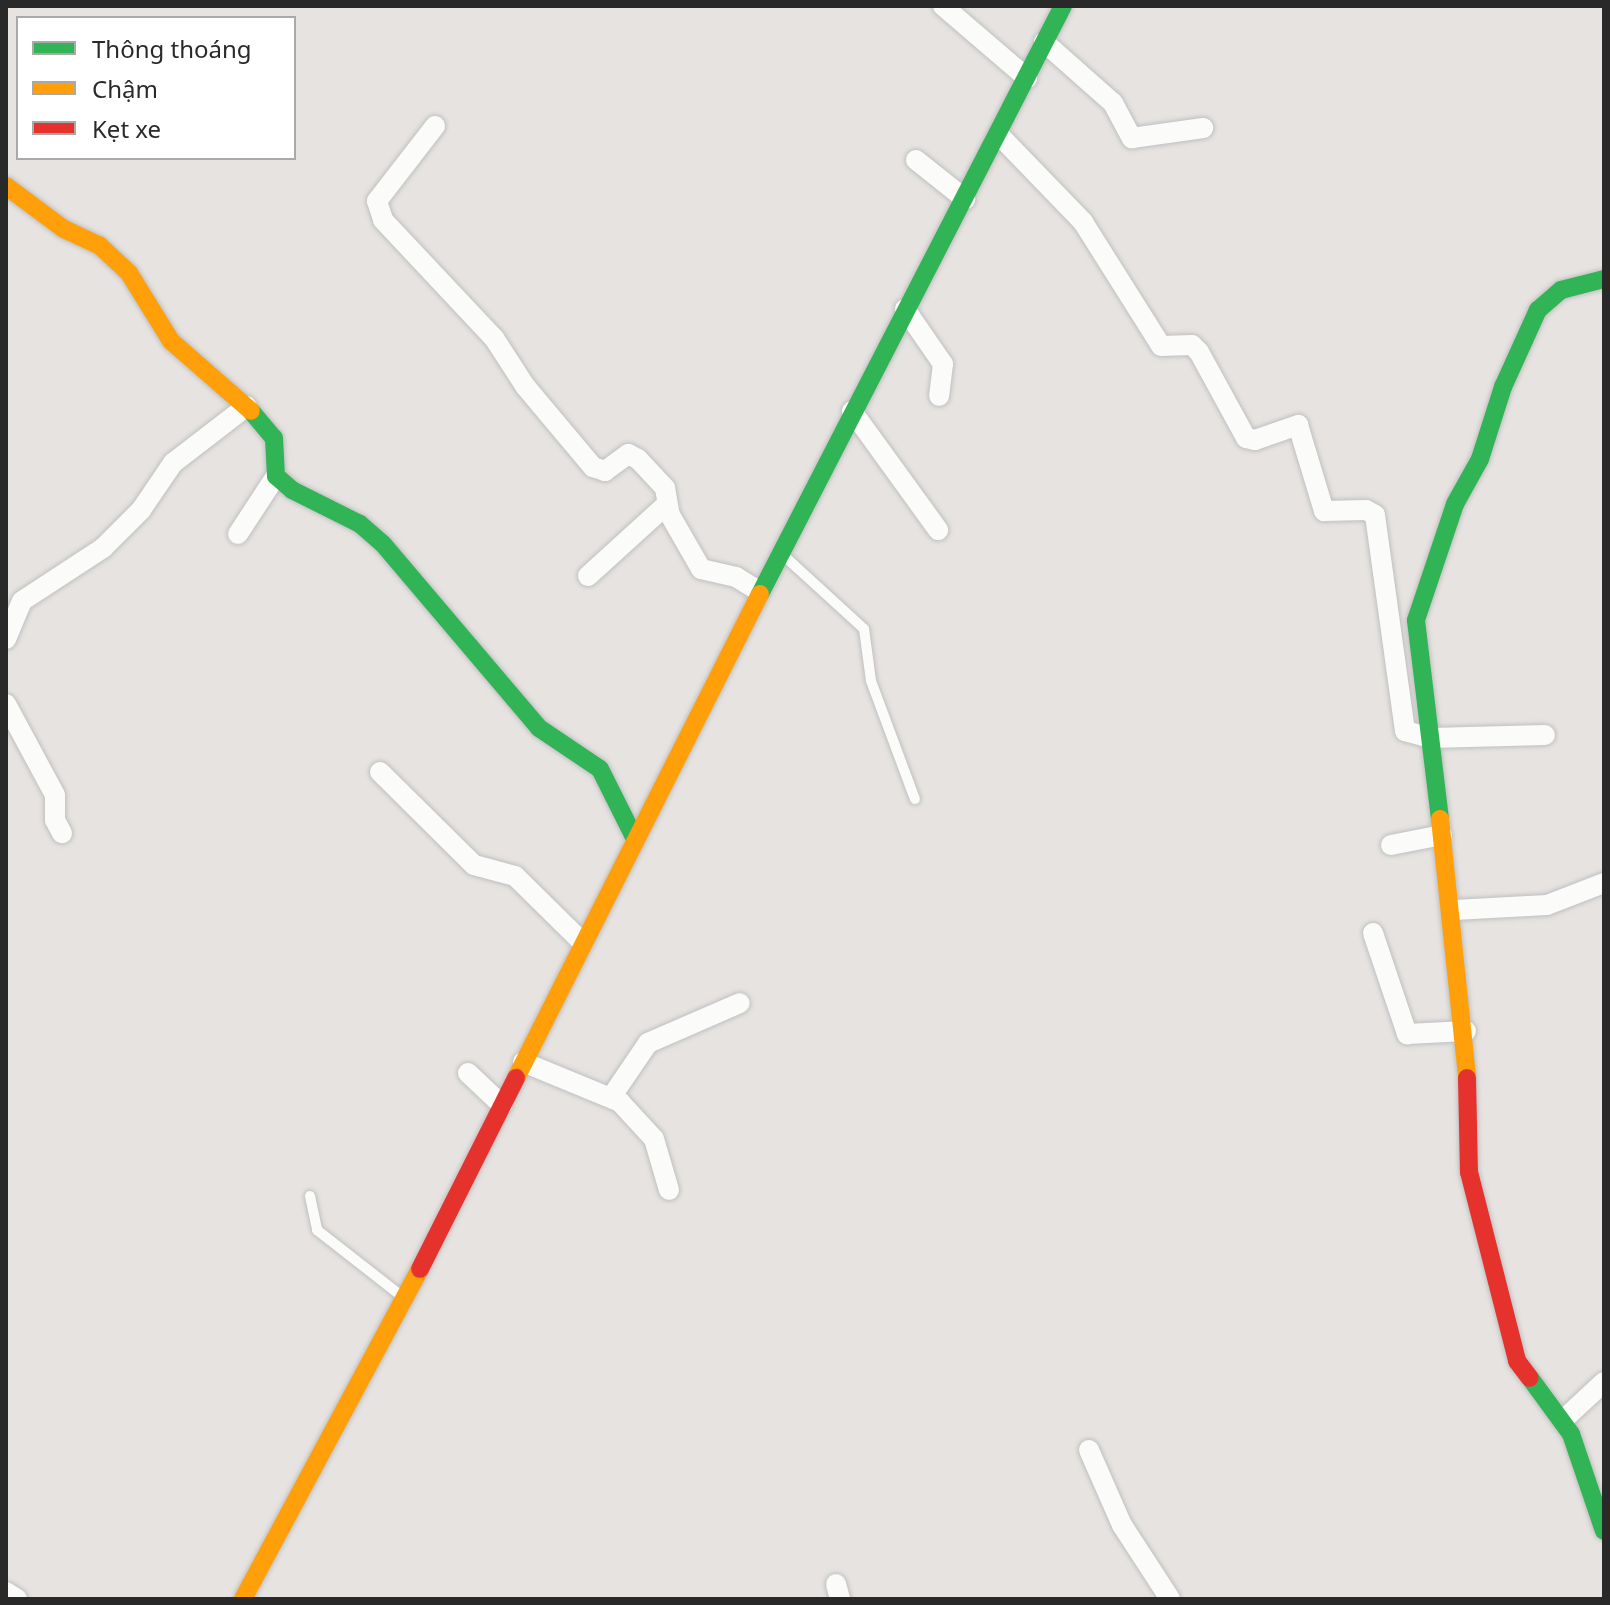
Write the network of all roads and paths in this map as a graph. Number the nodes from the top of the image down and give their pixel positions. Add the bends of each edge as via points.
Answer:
1 (943, 6) edge
2 (1063, 6) edge
3 (1044, 42) junction
4 (1027, 78) junction
5 (435, 126) dead end
6 (1203, 128) dead end
7 (1000, 136) junction
8 (916, 160) dead end
9 (6, 186) edge
10 (965, 199) junction
11 (1604, 279) edge
12 (905, 309) junction
13 (939, 396) dead end
14 (247, 406) junction
15 (852, 411) junction
16 (276, 476) junction
17 (667, 504) junction
18 (938, 530) dead end
19 (238, 534) dead end
20 (780, 552) junction
21 (588, 576) dead end
22 (760, 592) junction
23 (6, 639) edge
24 (6, 704) edge
25 (1545, 735) dead end
26 (1422, 738) junction
27 (380, 772) dead end
28 (915, 799) dead end
29 (62, 833) dead end
30 (1435, 836) junction
31 (635, 839) junction
32 (1391, 845) dead end
33 (1604, 883) edge
34 (1454, 910) junction
35 (1373, 933) dead end
36 (583, 943) junction
37 (740, 1003) dead end
38 (1466, 1031) junction
39 (523, 1062) junction
40 (468, 1073) dead end
41 (612, 1096) junction
42 (502, 1105) junction
43 (669, 1190) dead end
44 (310, 1196) dead end
45 (404, 1298) junction
46 (1604, 1382) edge
47 (1563, 1420) junction
48 (1089, 1450) dead end
49 (1604, 1531) edge
50 (6, 1592) edge
51 (17, 1599) edge
52 (243, 1599) edge
53 (1170, 1599) edge

1 - 4 street
2 - 3 street
3 - 4 street
3 - 6 street via 1113,103 1132,138
4 - 7 street
5 - 17 street via 377,201 378,211 494,338 525,386 593,467 605,471 624,455 633,455 661,483
7 - 10 street
7 - 26 street via 1083,222 1161,346 1192,345 1199,352 1246,438 1255,440 1298,425 1324,511 1366,510 1375,515 1402,723
8 - 10 street
9 - 14 street via 64,229 110,253 141,289 171,341
10 - 12 street
11 - 26 street via 1561,290 1538,310 1503,387 1480,459 1455,504 1416,620
12 - 13 street via 943,364
12 - 15 street
14 - 16 street via 272,432
14 - 23 street via 173,463 141,510 103,548 22,601
15 - 18 street
15 - 20 street
16 - 19 street
16 - 31 street via 292,490 360,524 383,544 539,728 600,769
17 - 21 street
17 - 22 street via 701,569 736,577
20 - 22 street
20 - 28 lane via 864,629 871,681
22 - 31 street
24 - 29 street via 55,795 54,814
25 - 26 street
26 - 30 street
27 - 36 street via 474,865 515,876
30 - 32 street
30 - 34 street
31 - 36 street
33 - 34 street via 1547,905
34 - 38 street
35 - 38 street via 1407,1034
36 - 39 street
37 - 41 street via 648,1043
38 - 47 street via 1469,1172 1510,1316 1514,1350 1522,1370
39 - 41 street
39 - 42 street
40 - 42 street
41 - 43 street via 654,1139
42 - 45 street
44 - 45 lane via 317,1230
45 - 52 street
46 - 47 street
47 - 49 street
48 - 53 street via 1122,1525 1142,1548
50 - 51 street

